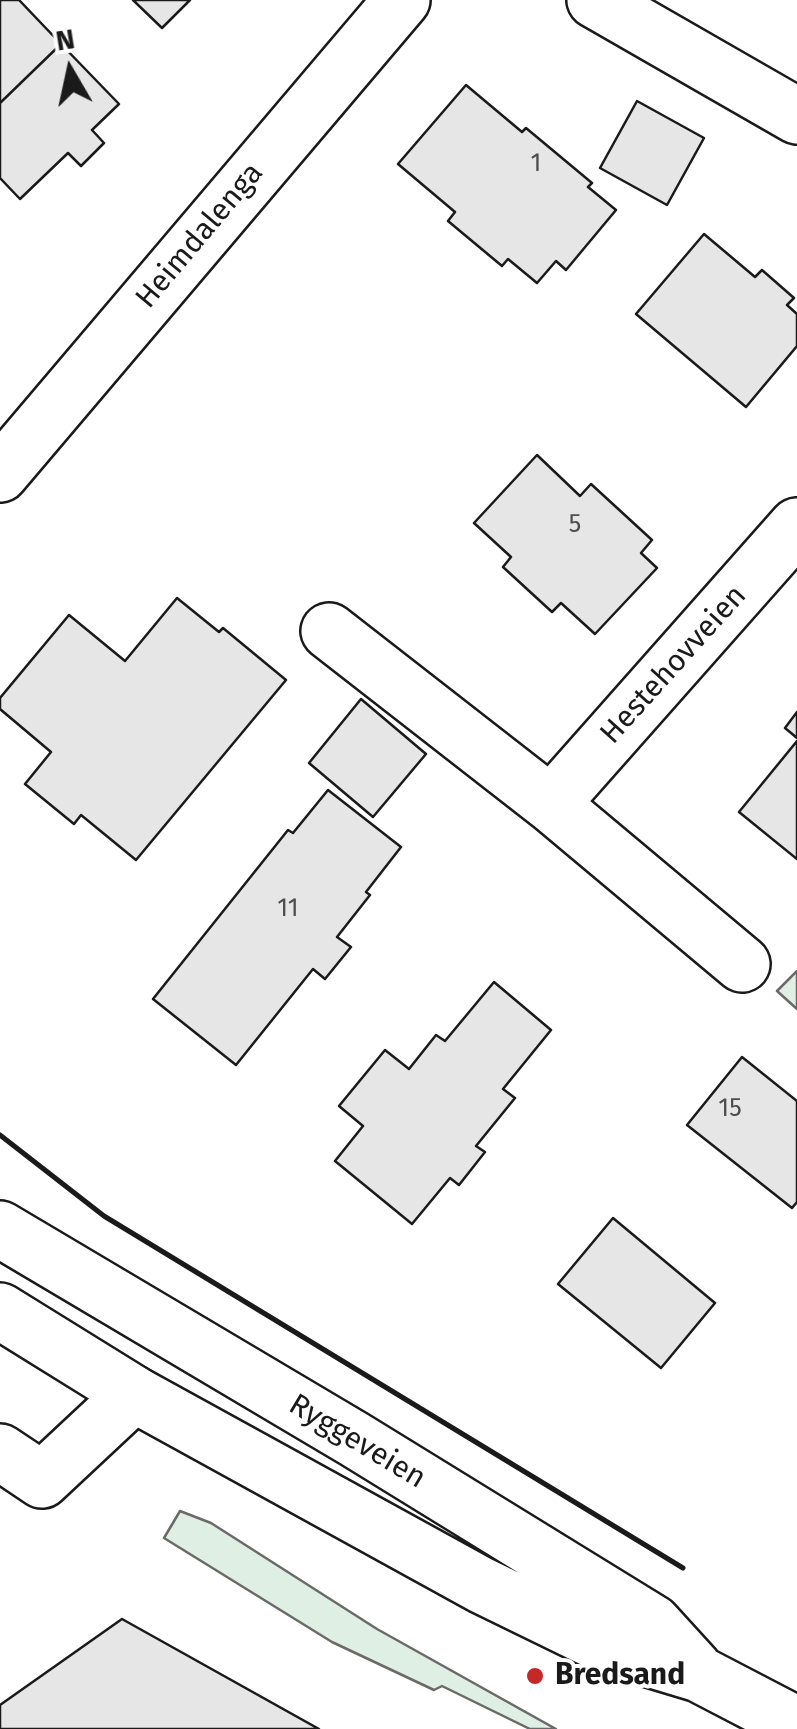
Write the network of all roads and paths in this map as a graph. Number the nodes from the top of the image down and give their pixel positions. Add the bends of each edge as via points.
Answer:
1 (402, 0) edge
2 (595, 0) edge
3 (797, 116) edge
4 (0, 474) edge
5 (797, 526) edge
6 (329, 632) dead end
7 (551, 804) junction
8 (742, 964) dead end
9 (0, 1229) edge
10 (0, 1310) edge
11 (134, 1394) junction
12 (0, 1452) edge
13 (699, 1674) junction
14 (797, 1726) edge

1 - 4 street, Heimdalenga
2 - 3 street
5 - 7 street, Hestehovveien
6 - 7 street
7 - 8 street
9 - 13 street, Ryggeveien via 653,1623
10 - 11 street, Ryggeveien
11 - 12 street via 42,1480
11 - 13 street, Ryggeveien via 480,1585 606,1646
13 - 14 street, Ryggeveien

